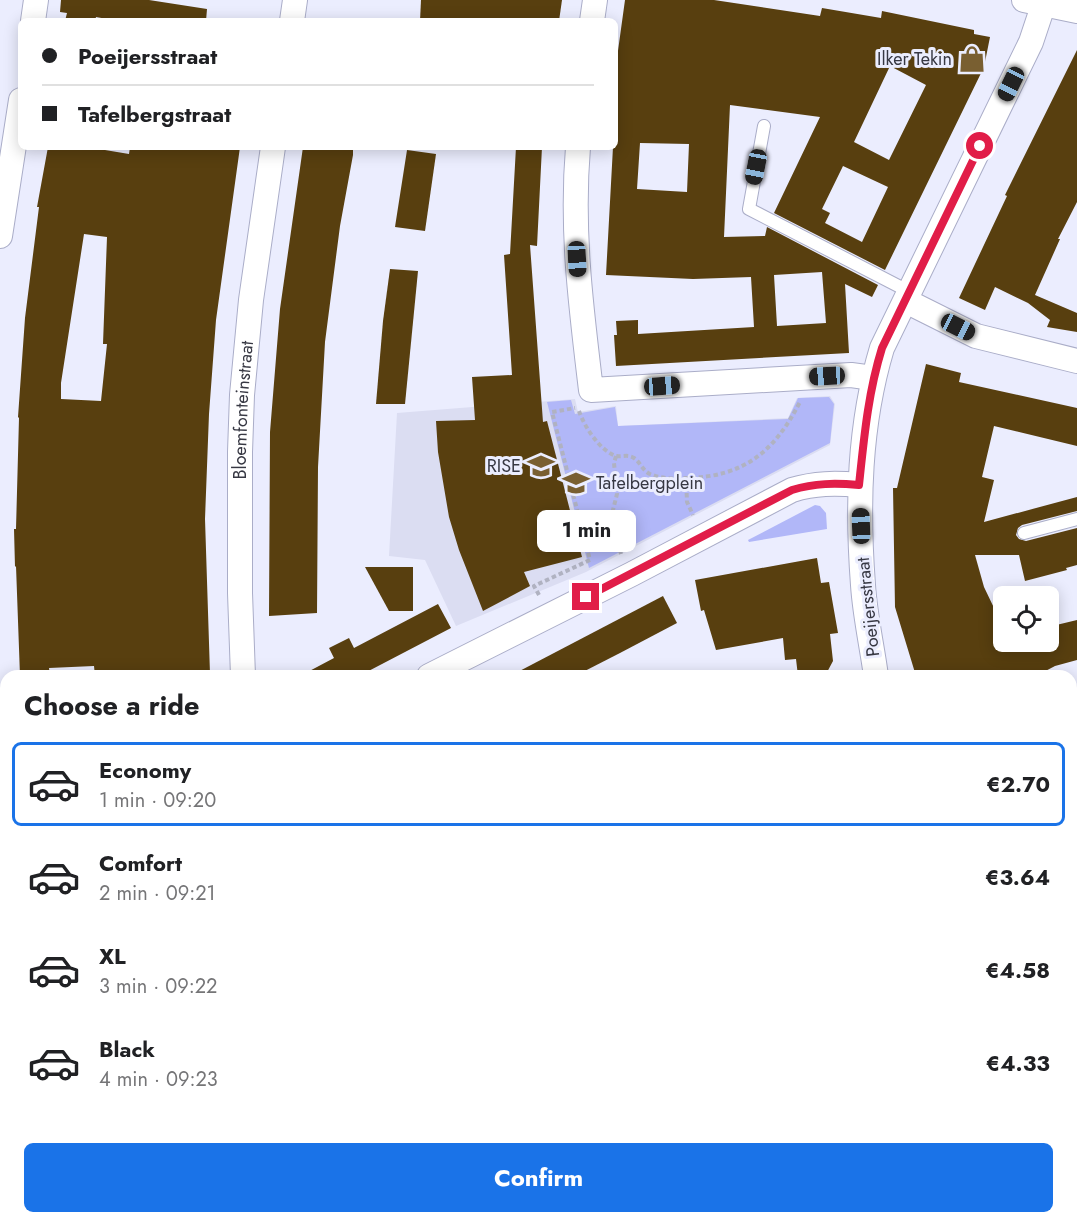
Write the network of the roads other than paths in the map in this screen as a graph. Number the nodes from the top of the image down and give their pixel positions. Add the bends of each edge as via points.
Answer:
1 (36, 0) edge
2 (295, 0) edge
3 (595, 0) edge
4 (1038, 1) edge
5 (1077, 11) edge
6 (33, 18) edge
7 (292, 18) edge
8 (592, 18) edge
9 (18, 119) edge
10 (764, 126) dead end
11 (273, 150) edge
12 (578, 150) edge
13 (0, 236) edge
14 (908, 296) junction
15 (1077, 361) edge
16 (873, 378) junction
17 (859, 485) junction
18 (1077, 519) edge
19 (1024, 532) dead end
20 (243, 670) edge
21 (441, 670) edge
22 (875, 670) edge

1 - 6 street
2 - 7 street
3 - 8 street
4 - 5 street
4 - 14 street, Poeijersstraat via 1031,42
9 - 13 street
10 - 14 lane via 749,209
11 - 20 street, Bloemfonteinstraat via 242,395
12 - 16 street via 578,279 591,390 851,375
14 - 15 street via 976,336
14 - 16 street, Poeijersstraat via 882,348
16 - 17 street, Poeijersstraat
17 - 21 street via 811,484 792,490
17 - 22 street, Poeijersstraat via 863,587
18 - 19 lane

